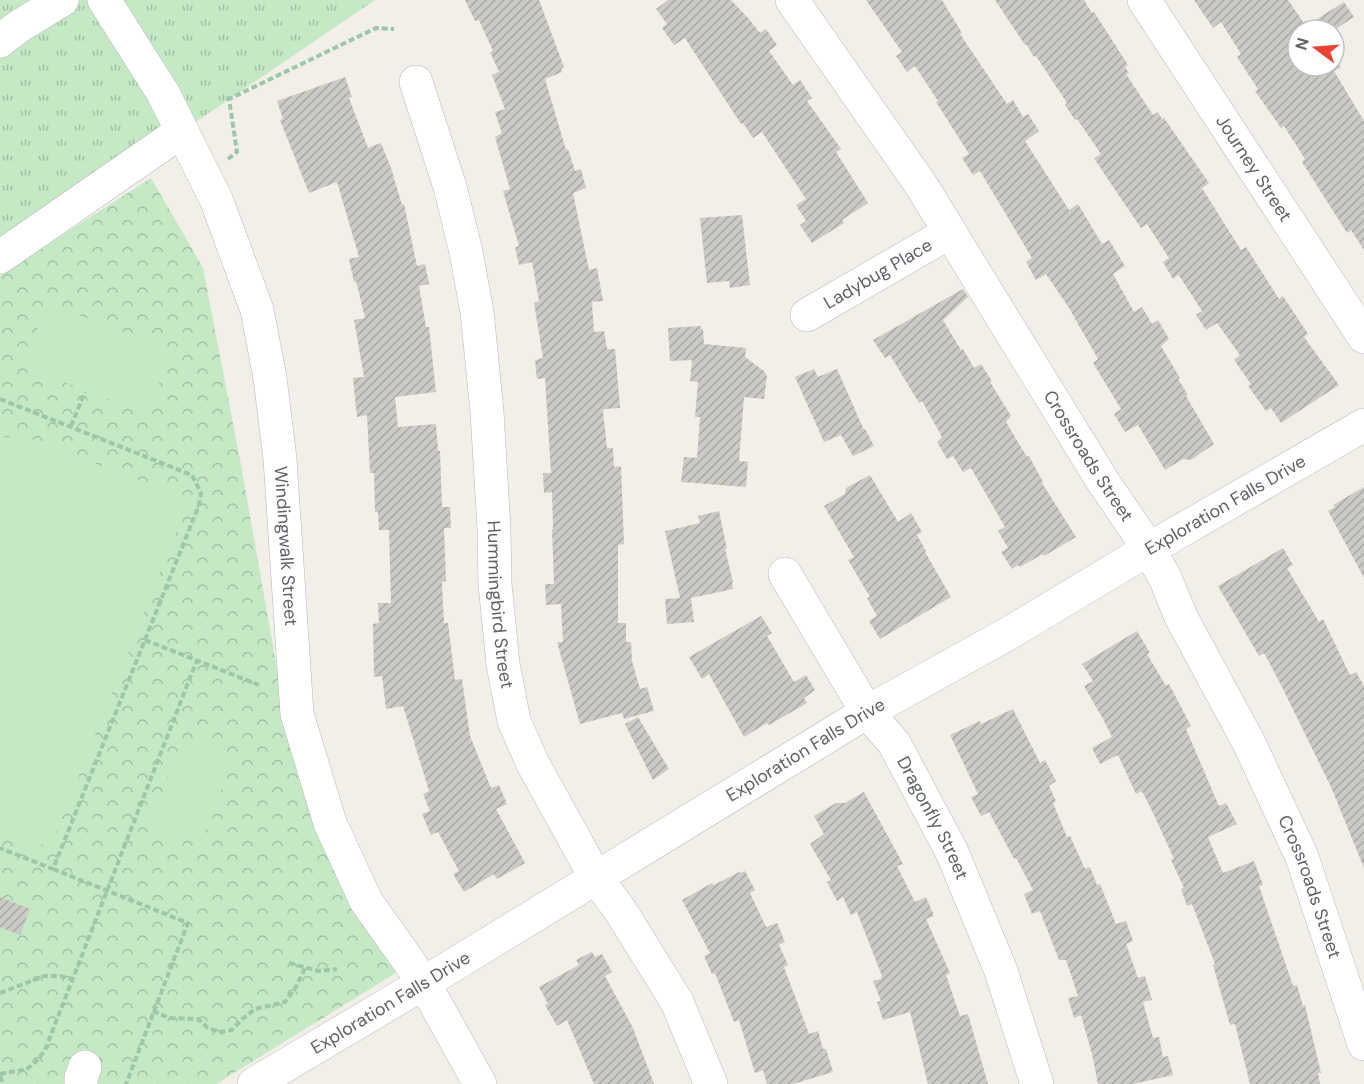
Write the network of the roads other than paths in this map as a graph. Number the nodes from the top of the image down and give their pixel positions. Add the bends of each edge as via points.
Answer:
1 (62, 0) edge
2 (104, 0) edge
3 (792, 0) edge
4 (1144, 0) edge
5 (0, 41) edge
6 (416, 82) dead end
7 (182, 131) junction
8 (951, 232) junction
9 (0, 257) edge
10 (807, 315) dead end
11 (1364, 337) edge
12 (1364, 424) edge
13 (1149, 549) junction
14 (785, 574) dead end
15 (867, 712) junction
16 (596, 878) junction
17 (424, 983) junction
18 (1364, 1044) edge
19 (254, 1084) edge
20 (480, 1084) edge
21 (711, 1084) edge
22 (1037, 1084) edge

1 - 5 street
2 - 7 street, Windingwalk Street via 163,93
3 - 8 street, Crossroads Street
4 - 11 street, Journey Street
6 - 16 street, Hummingbird Street via 452,193 477,312 487,412 495,584 503,664 514,721 542,782
7 - 9 street
7 - 17 street, Windingwalk Street via 216,199 257,310 280,459 297,714 330,823 366,901
8 - 10 street, Ladybug Place
8 - 13 street, Crossroads Street via 1102,480
12 - 13 street, Exploration Falls Drive
13 - 15 street, Exploration Falls Drive
13 - 18 street, Crossroads Street via 1249,743 1302,857
14 - 15 street, Dragonfly Street
15 - 16 street, Exploration Falls Drive
15 - 22 street, Dragonfly Street via 894,743 952,852 1001,971
16 - 17 street, Exploration Falls Drive
16 - 21 street, Hummingbird Street via 621,910 677,1002
17 - 19 street, Exploration Falls Drive
17 - 20 street, Windingwalk Street

